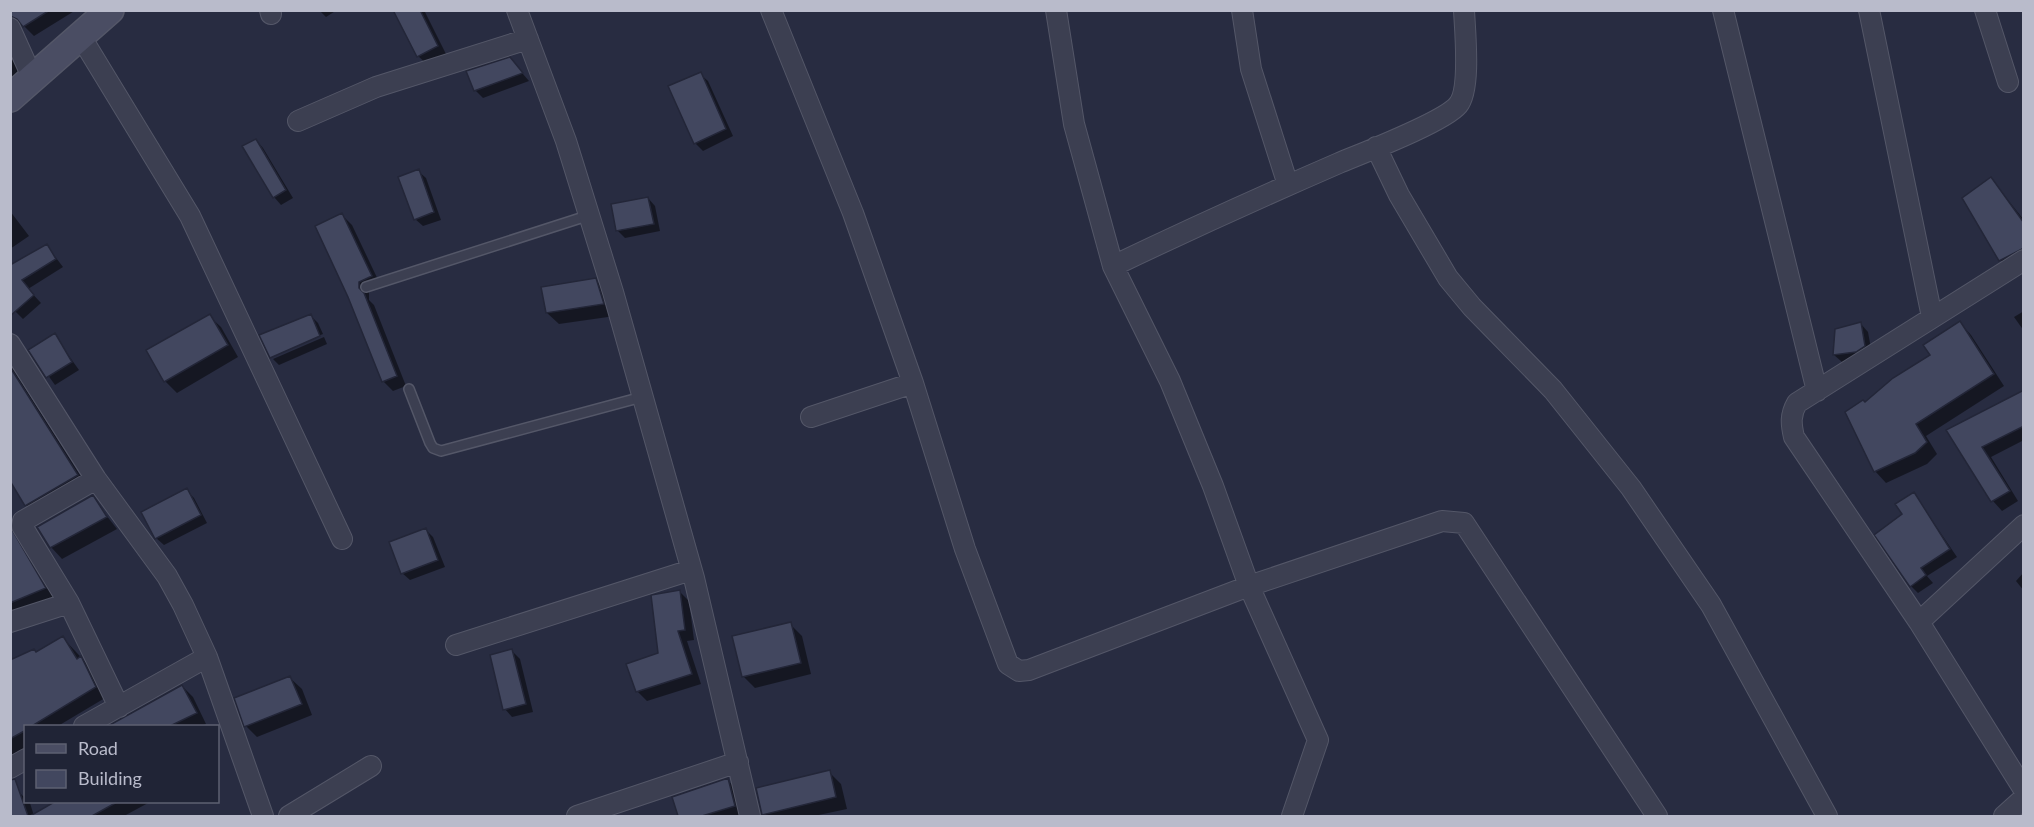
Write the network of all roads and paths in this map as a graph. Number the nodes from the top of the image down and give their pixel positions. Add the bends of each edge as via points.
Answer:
1 (110, 10) edge
2 (517, 10) edge
3 (771, 10) edge
4 (1056, 10) edge
5 (1242, 10) edge
6 (1464, 10) edge
7 (1723, 10) edge
8 (1869, 10) edge
9 (1985, 10) edge
10 (10, 28) edge
11 (81, 37) junction
12 (528, 39) junction
13 (33, 79) junction
14 (2008, 82) dead end
15 (10, 98) edge
16 (298, 121) dead end
17 (1376, 147) junction
18 (1288, 185) junction
19 (591, 214) junction
20 (2024, 260) edge
21 (1113, 266) junction
22 (366, 287) dead end
23 (1932, 317) junction
24 (10, 344) edge
25 (913, 383) junction
26 (409, 389) dead end
27 (1817, 391) junction
28 (642, 398) junction
29 (811, 417) dead end
30 (96, 479) junction
31 (2024, 525) edge
32 (342, 539) dead end
33 (691, 570) junction
34 (1249, 586) junction
35 (69, 603) junction
36 (10, 622) edge
37 (1919, 622) junction
38 (456, 645) dead end
39 (207, 657) junction
40 (119, 707) junction
41 (86, 725) edge
42 (24, 760) edge
43 (738, 762) junction
44 (371, 766) dead end
45 (10, 768) edge
46 (2024, 790) edge
47 (2024, 798) edge
48 (263, 816) edge
49 (289, 816) edge
50 (577, 816) edge
51 (750, 816) edge
52 (1292, 816) edge
53 (1657, 816) edge
54 (1827, 816) edge
55 (2004, 816) edge

1 - 11 street
2 - 12 street
3 - 25 street via 853,213
4 - 21 street via 1074,124
5 - 18 street via 1251,69
6 - 17 street via 1465,91 1459,105
7 - 27 street
8 - 23 street
9 - 14 street
10 - 13 street
11 - 13 street
11 - 32 street via 190,216
12 - 16 street via 375,87
12 - 19 street
13 - 15 street
17 - 18 street
17 - 54 street via 1448,278 1472,308 1553,390 1631,488 1704,596
18 - 21 street
19 - 22 lane
19 - 28 street
20 - 23 street
21 - 34 street via 1170,381
23 - 27 street
24 - 30 street
25 - 29 street
25 - 34 street via 965,549 1008,664 1019,671
26 - 28 lane via 430,443 441,451
27 - 37 street via 1797,403 1792,411 1794,437
28 - 33 street
30 - 35 street via 23,521 22,526
30 - 39 street via 167,576
31 - 37 street
33 - 38 street
33 - 43 street
34 - 52 street via 1318,740
34 - 53 street via 1442,521 1464,523
35 - 36 street
35 - 40 street
37 - 46 street
39 - 40 street
39 - 48 street
40 - 41 street
42 - 45 street
43 - 50 street
43 - 51 street
44 - 49 street
47 - 55 street

